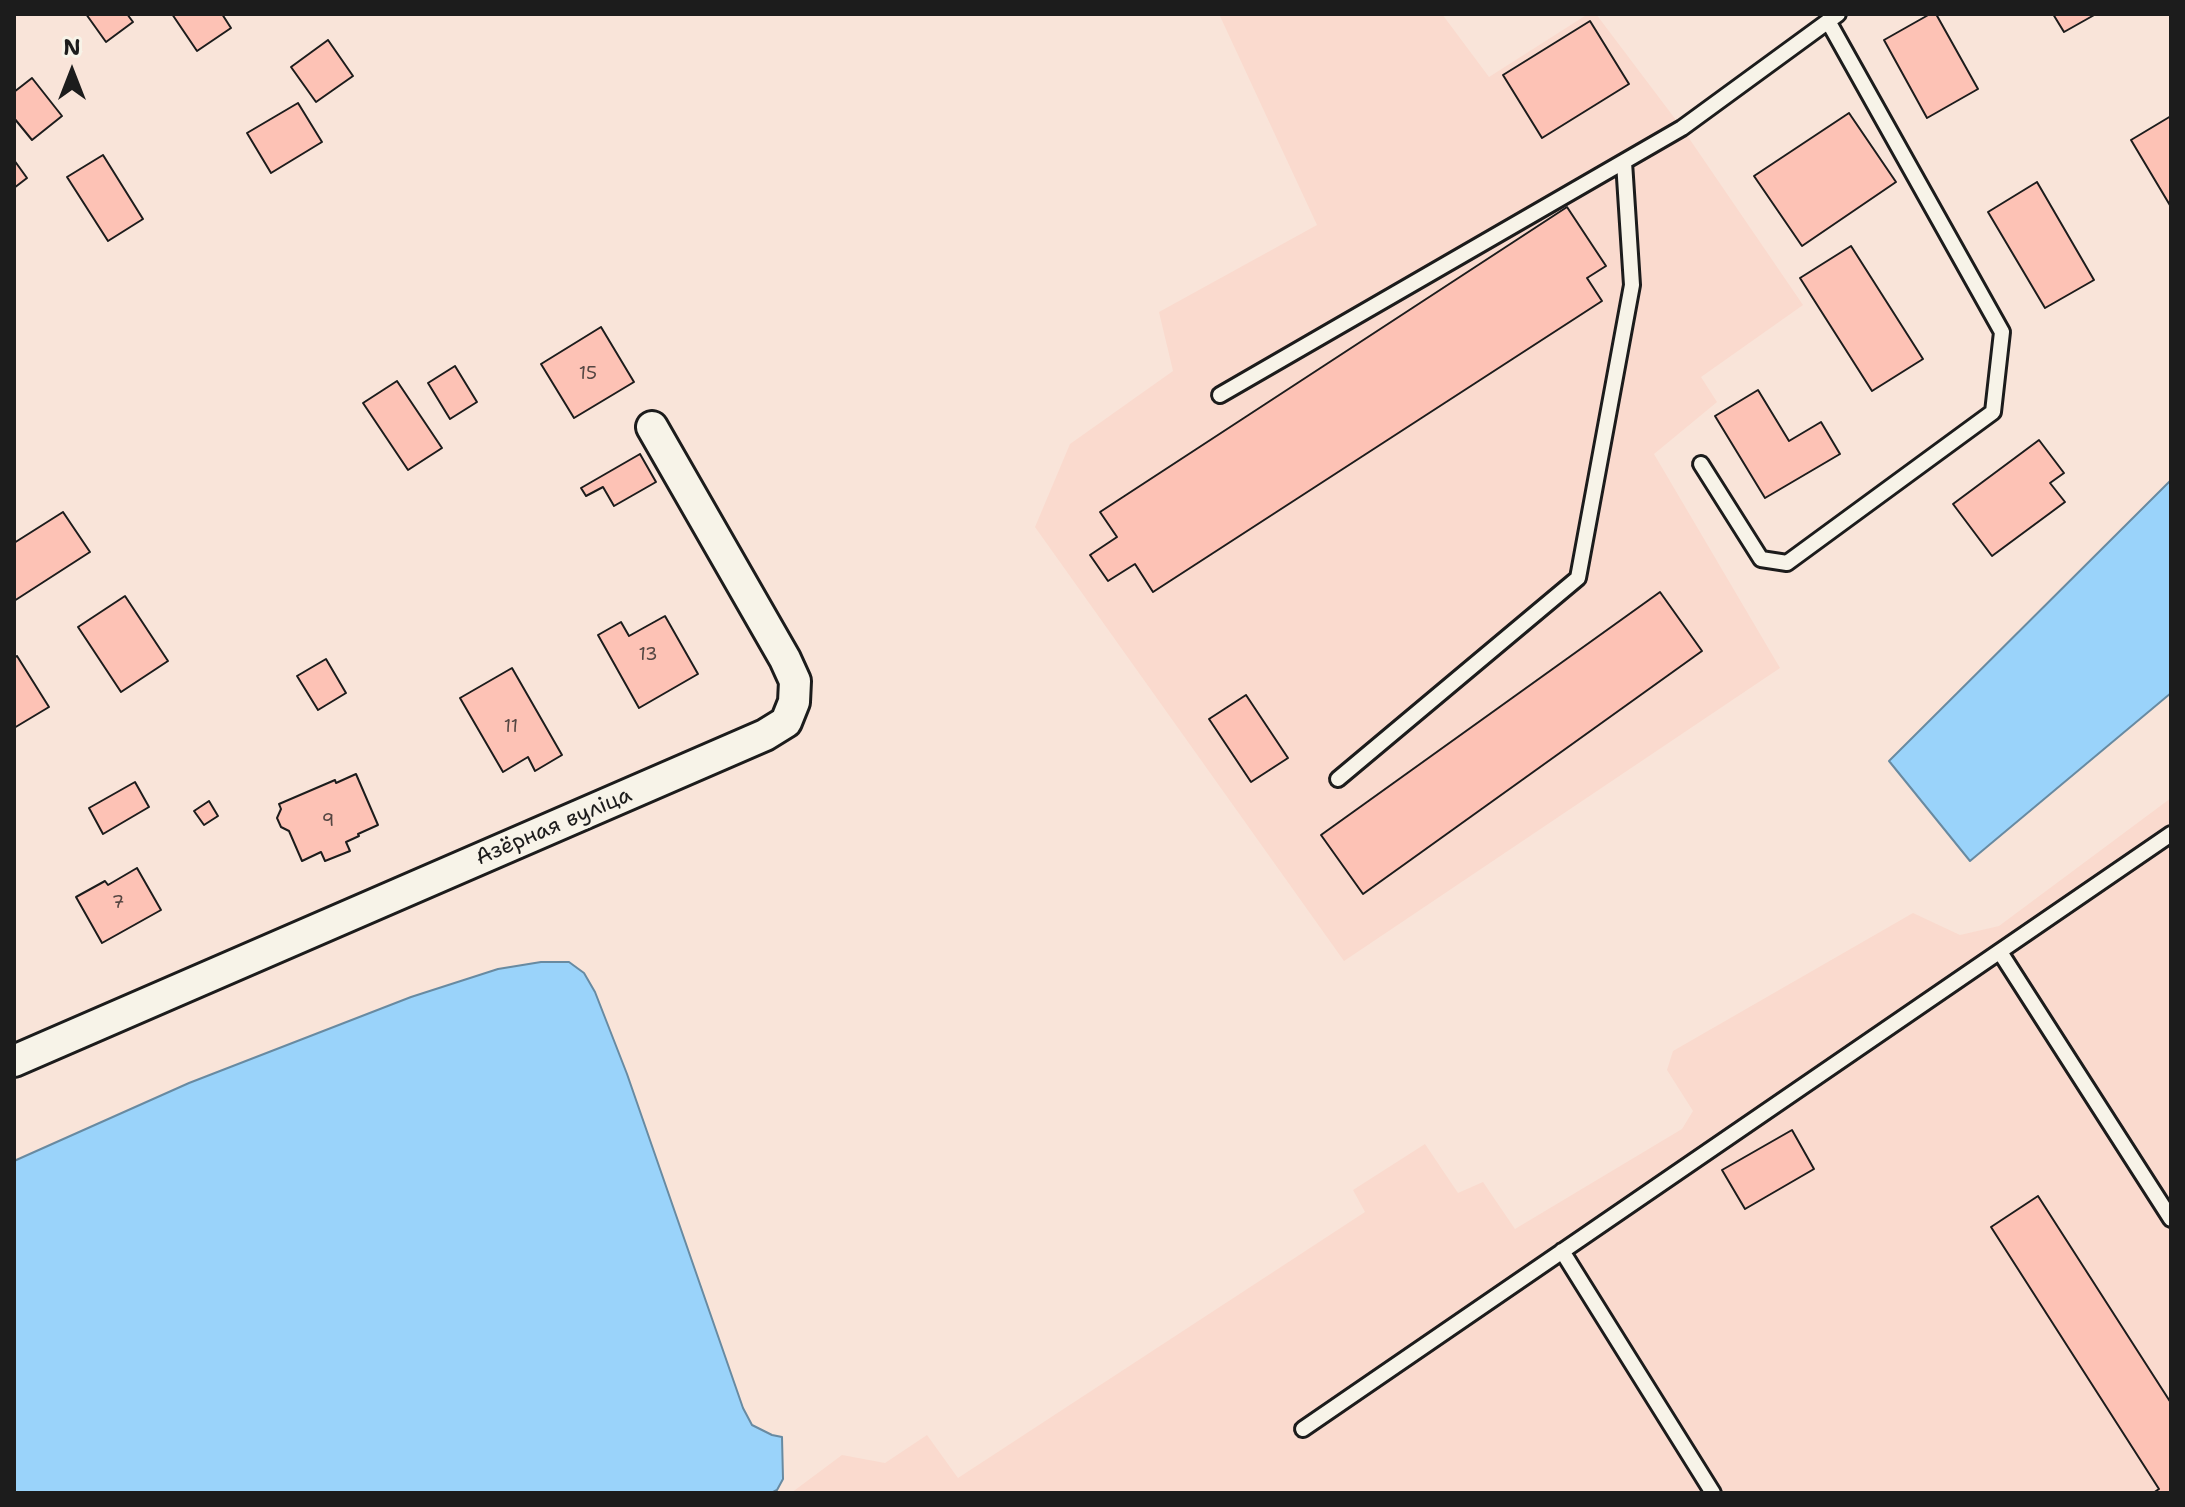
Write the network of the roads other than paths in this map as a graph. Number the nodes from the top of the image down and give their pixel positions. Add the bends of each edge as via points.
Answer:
1 (1833, 17) edge
2 (1624, 162) junction
3 (1220, 395) dead end
4 (652, 427) dead end
5 (1701, 464) dead end
6 (1338, 779) dead end
7 (2171, 834) edge
8 (2000, 952) junction
9 (14, 1061) edge
10 (2171, 1219) edge
11 (1562, 1251) junction
12 (1303, 1429) dead end
13 (1713, 1493) edge

1 - 2 lane via 1682,128
1 - 5 lane via 2002,332 1993,412 1787,563 1761,559
2 - 3 lane
2 - 6 lane via 1632,285 1578,578
4 - 9 street, Азёрная вуліца via 795,681 786,722
7 - 8 lane
8 - 10 lane
8 - 11 lane
11 - 12 lane
11 - 13 lane

